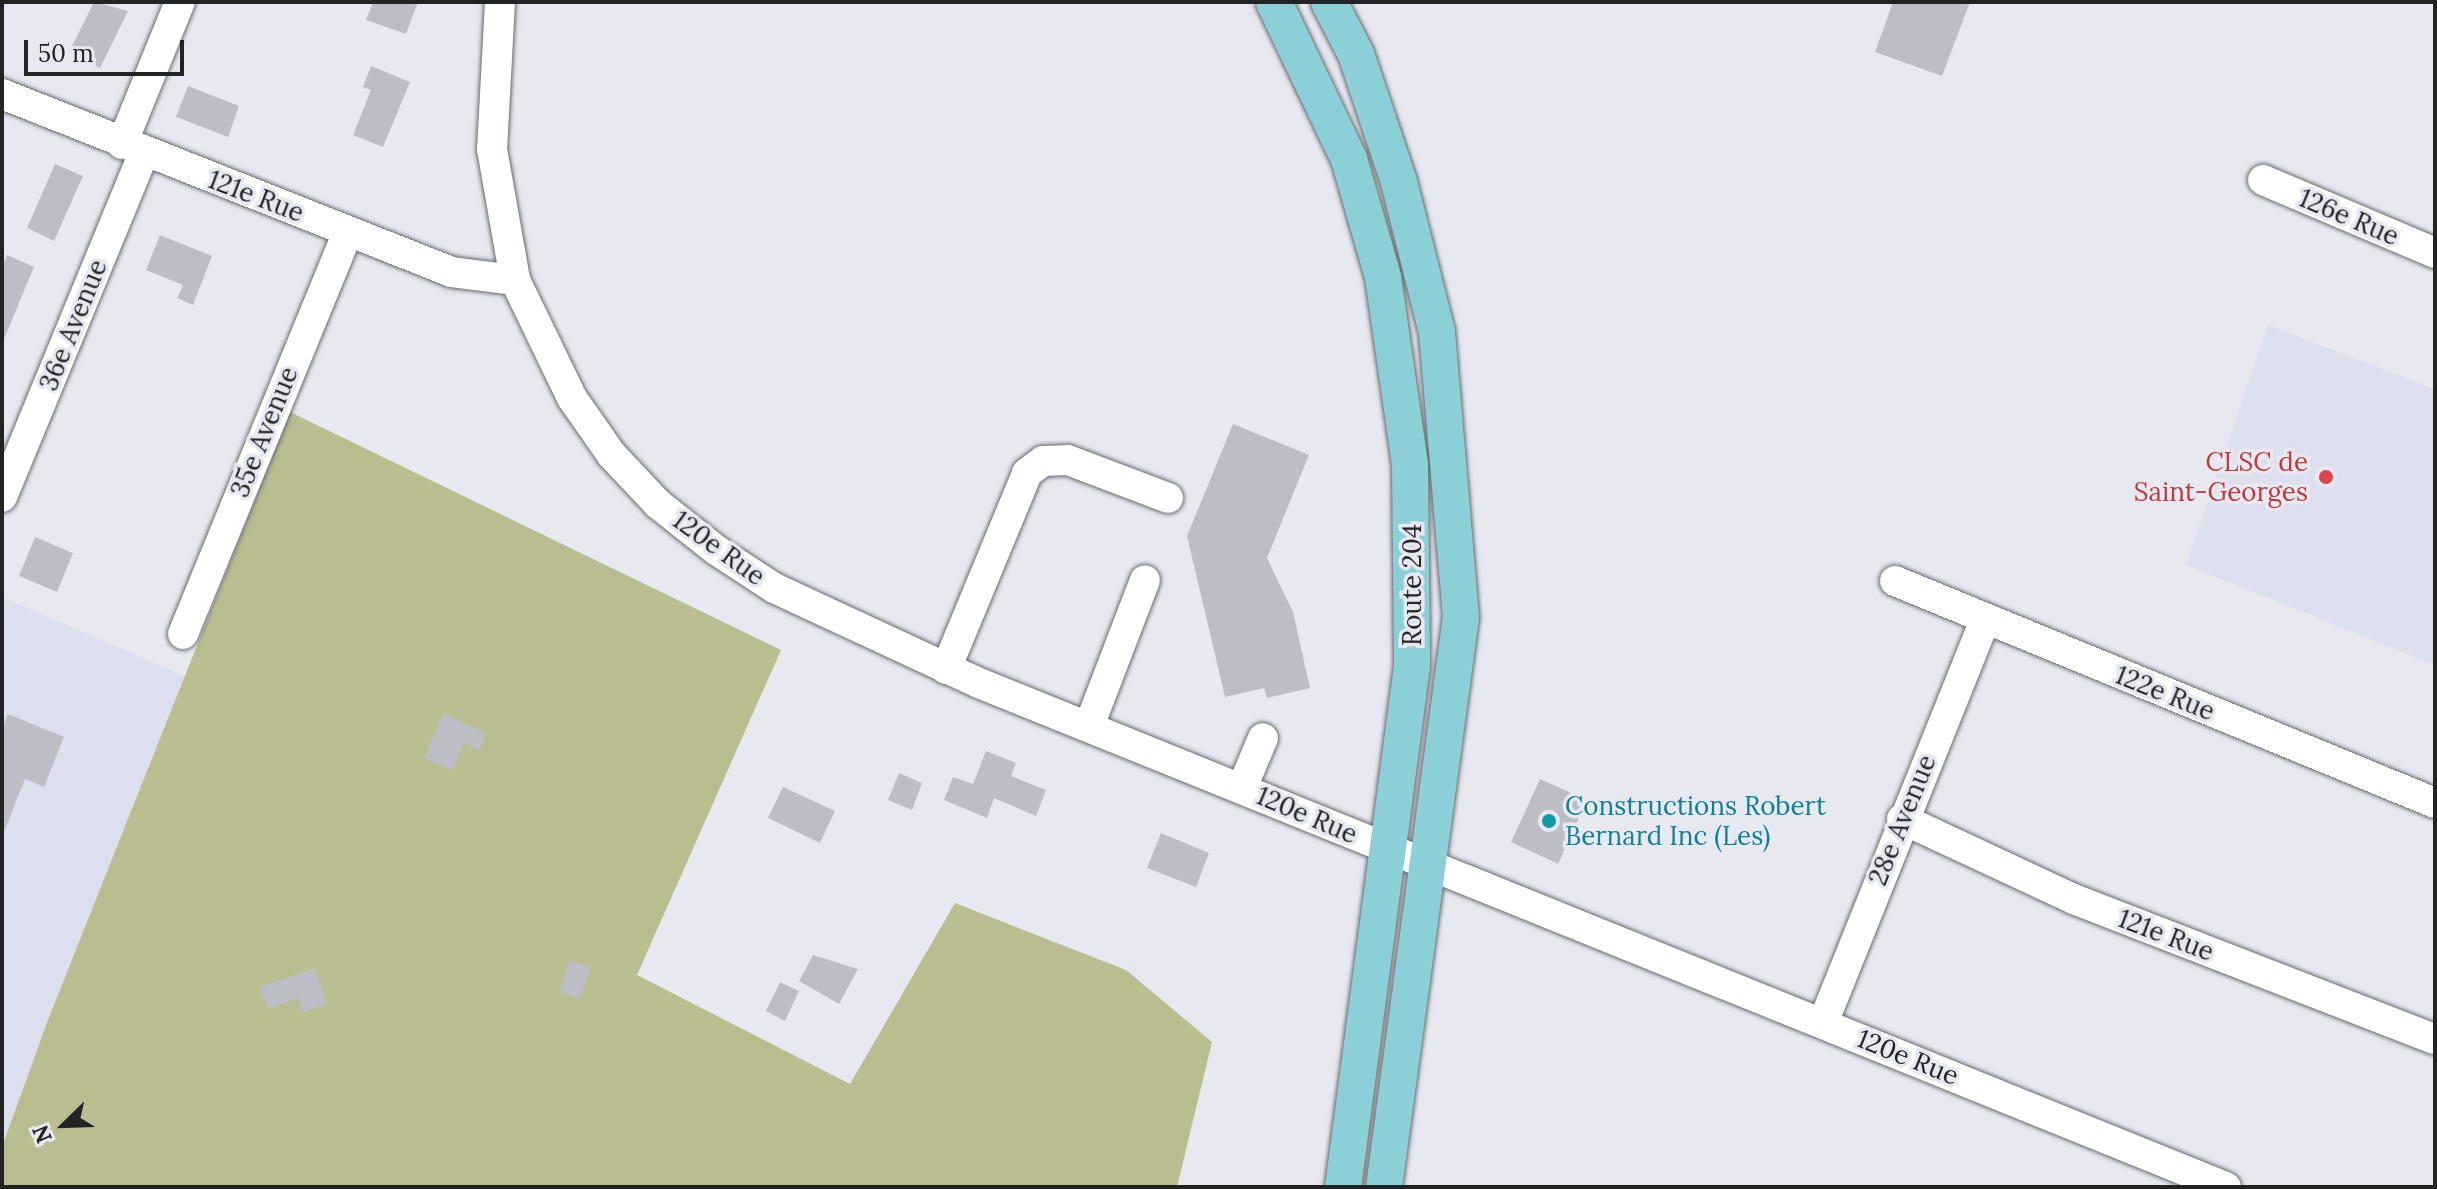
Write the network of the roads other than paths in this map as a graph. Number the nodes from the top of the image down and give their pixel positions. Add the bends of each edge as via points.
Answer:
1 (180, 2) edge
2 (500, 2) edge
3 (1274, 2) edge
4 (1329, 2) edge
5 (2, 94) edge
6 (133, 148) junction
7 (2263, 180) dead end
8 (348, 232) junction
9 (2433, 247) edge
10 (515, 280) junction
11 (2, 497) edge
12 (1168, 498) dead end
13 (1145, 580) dead end
14 (1895, 581) dead end
15 (1985, 619) junction
16 (183, 634) dead end
17 (946, 669) junction
18 (1089, 726) junction
19 (1263, 738) dead end
20 (1242, 788) junction
21 (2435, 803) edge
22 (1902, 819) junction
23 (1389, 849) junction
24 (1429, 865) junction
25 (1823, 1023) junction
26 (2435, 1039) edge
27 (1343, 1187) edge
28 (1384, 1187) edge
29 (2226, 1187) edge

1 - 6 street, 36e Avenue
2 - 10 street via 492,149
3 - 23 main road, Route 204 via 1349,159 1383,277 1398,374 1415,579 1412,666
4 - 24 main road, Route 204 via 1356,54 1399,182 1437,332 1461,617
5 - 6 street, 121e Rue
6 - 8 street, 121e Rue
6 - 11 street, 36e Avenue
7 - 9 street, 126e Rue
8 - 10 street, 121e Rue via 451,272
8 - 16 street, 35e Avenue
10 - 17 street, 120e Rue via 572,398 611,454 658,504 774,588
12 - 17 street via 1068,460 1053,458 1035,467 1017,492
13 - 18 street
14 - 15 street, 122e Rue
15 - 21 street, 122e Rue
15 - 22 street, 28e Avenue
17 - 18 street, 120e Rue
18 - 20 street, 120e Rue
19 - 20 street
20 - 23 street, 120e Rue
22 - 25 street, 28e Avenue
22 - 26 street, 121e Rue via 2076,900
23 - 24 street, 120e Rue
23 - 27 main road, Route 204
24 - 25 street, 120e Rue
24 - 28 main road, Route 204
25 - 29 street, 120e Rue

